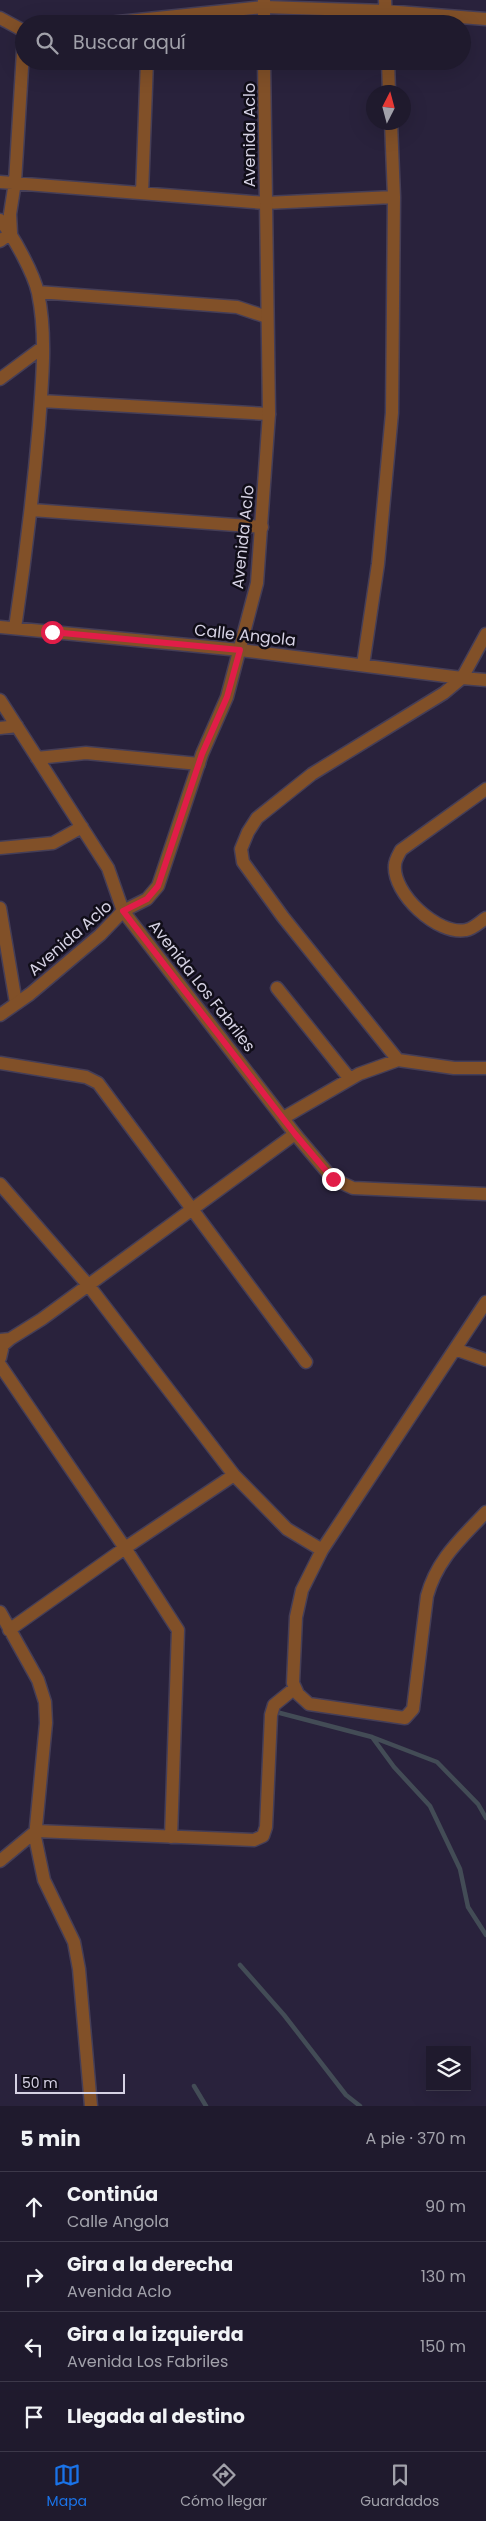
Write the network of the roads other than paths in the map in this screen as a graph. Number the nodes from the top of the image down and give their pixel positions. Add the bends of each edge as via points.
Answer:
1 (264, 4) edge
2 (385, 12) edge
3 (189, 15) edge
4 (428, 15) edge
5 (0, 18) edge
6 (471, 18) edge
7 (486, 19) edge
8 (15, 27) edge
9 (22, 70) edge
10 (147, 70) edge
11 (264, 70) edge
12 (388, 70) edge
13 (389, 85) edge
14 (390, 130) edge
15 (0, 182) edge
16 (15, 182) junction
17 (142, 193) junction
18 (394, 197) junction
19 (265, 203) junction
20 (0, 220) edge
21 (11, 233) junction
22 (0, 242) edge
23 (38, 292) junction
24 (267, 317) junction
25 (43, 347) junction
26 (0, 379) edge
27 (41, 401) junction
28 (269, 414) junction
29 (32, 510) junction
30 (262, 526) junction
31 (0, 627) edge
32 (15, 628) junction
33 (486, 634) edge
34 (240, 650) junction
35 (363, 664) junction
36 (462, 678) junction
37 (486, 680) edge
38 (0, 700) edge
39 (17, 726) junction
40 (0, 728) edge
41 (37, 758) junction
42 (199, 764) junction
43 (486, 789) edge
44 (82, 827) junction
45 (0, 848) edge
46 (0, 908) edge
47 (123, 911) junction
48 (486, 918) edge
49 (277, 988) dead end
50 (16, 1004) junction
51 (0, 1015) edge
52 (398, 1060) junction
53 (0, 1063) edge
54 (486, 1068) edge
55 (350, 1079) junction
56 (283, 1118) junction
57 (295, 1134) junction
58 (0, 1184) edge
59 (486, 1194) edge
60 (193, 1209) junction
61 (89, 1286) junction
62 (486, 1302) edge
63 (5, 1339) edge
64 (455, 1349) junction
65 (0, 1358) edge
66 (486, 1360) edge
67 (306, 1362) dead end
68 (0, 1365) edge
69 (234, 1475) junction
70 (486, 1512) edge
71 (125, 1548) junction
72 (322, 1550) junction
73 (0, 1612) edge
74 (9, 1630) junction
75 (295, 1688) junction
76 (36, 1831) junction
77 (171, 1837) junction
78 (0, 1861) edge
79 (91, 2106) edge

1 - 2 street
1 - 3 street
2 - 4 street
5 - 8 street
6 - 7 street
9 - 16 street
10 - 17 street
11 - 19 street, Avenida Aclo
12 - 13 street
14 - 18 street
15 - 16 street
16 - 17 street
16 - 21 street
17 - 19 street
18 - 19 street
18 - 35 street via 392,413 378,564
19 - 24 street, Avenida Aclo
20 - 21 street
21 - 22 street
21 - 23 street
23 - 24 street via 237,307
23 - 25 street
24 - 28 street, Avenida Aclo
25 - 26 street
25 - 27 street
27 - 28 street
27 - 29 street
28 - 30 street, Avenida Aclo
29 - 30 street
29 - 32 street
30 - 34 street, Avenida Aclo via 257,583
31 - 32 street, Calle Angola
32 - 34 street, Calle Angola
33 - 36 street
34 - 35 street, Calle Angola
34 - 42 street, Avenida Aclo via 227,697
35 - 36 street, Calle Angola
36 - 37 street, Calle Angola
36 - 52 street via 444,693 312,774 257,818 241,849 243,862 283,917
38 - 39 street, Avenida Los Fabriles
39 - 40 street
39 - 41 street, Avenida Los Fabriles
41 - 42 street via 86,753
41 - 44 street, Avenida Los Fabriles
42 - 47 street, Avenida Aclo via 158,886 147,899
43 - 48 street via 401,850 395,865 398,880 430,922 460,931
44 - 45 street via 53,843
44 - 47 street, Avenida Los Fabriles via 108,868
46 - 50 street
47 - 50 street, Avenida Aclo via 100,935
47 - 56 street, Avenida Los Fabriles
49 - 55 street
50 - 51 street, Avenida Aclo
52 - 54 street via 454,1068
52 - 55 street
53 - 60 street via 86,1077 98,1083
55 - 56 street
56 - 57 street, Avenida Los Fabriles
57 - 59 street, Avenida Los Fabriles via 333,1179 353,1188
57 - 60 street
58 - 61 street
60 - 61 street
60 - 67 street
61 - 63 street
61 - 69 street
62 - 64 street
63 - 65 street
64 - 66 street
64 - 72 street
68 - 71 street
69 - 71 street
69 - 72 street via 287,1529
70 - 75 street via 442,1560 432,1578 413,1709 405,1718 309,1704
71 - 74 street
71 - 77 street via 178,1630
72 - 75 street via 302,1590 296,1617
73 - 74 street
74 - 76 street via 38,1680 45,1702
75 - 77 street via 274,1705 271,1715 263,1836 254,1840
76 - 77 street
76 - 78 street
76 - 79 street via 44,1880 74,1942

